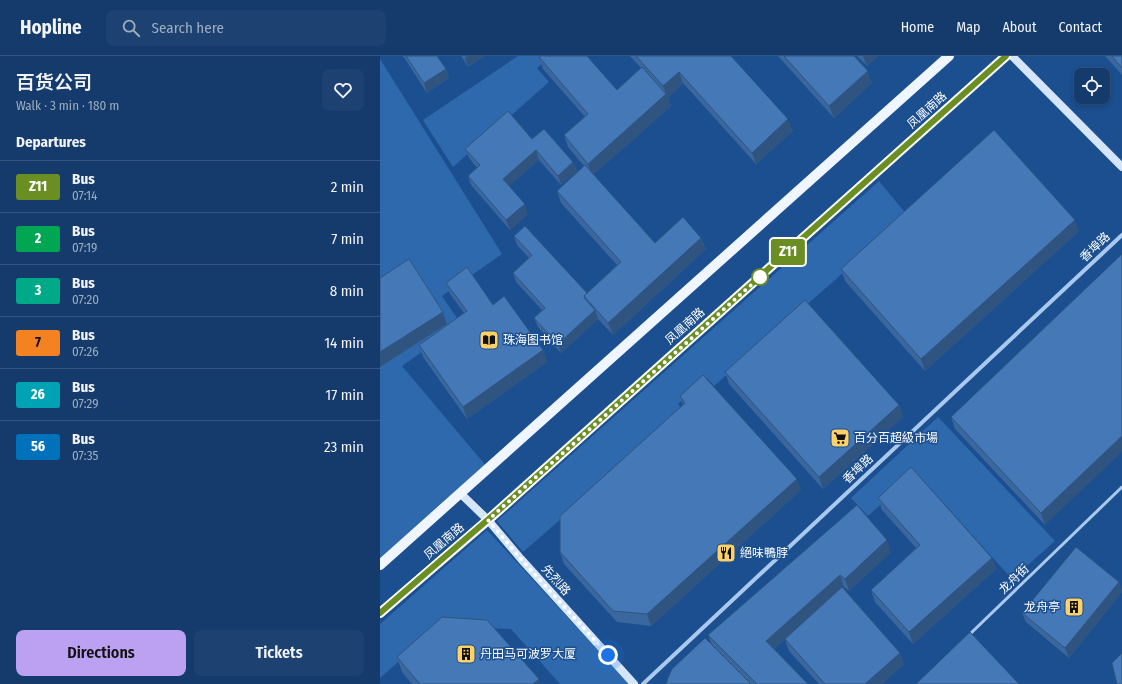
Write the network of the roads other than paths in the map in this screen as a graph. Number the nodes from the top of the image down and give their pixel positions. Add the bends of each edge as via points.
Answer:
1 (949, 56) edge
2 (1006, 56) edge
3 (1012, 56) edge
4 (1122, 167) edge
5 (1122, 235) edge
6 (1122, 487) edge
7 (460, 493) junction
8 (488, 520) junction
9 (380, 565) edge
10 (380, 613) edge
11 (964, 640) edge
12 (634, 684) edge
13 (643, 684) edge

1 - 7 main road, 凤凰南路
2 - 8 main road, 凤凰南路
3 - 4 street
5 - 13 street, 香埠路
6 - 11 lane, 龙舟街
7 - 8 street, 先烈路
7 - 9 main road, 凤凰南路
8 - 10 main road, 凤凰南路
8 - 12 street, 先烈路

